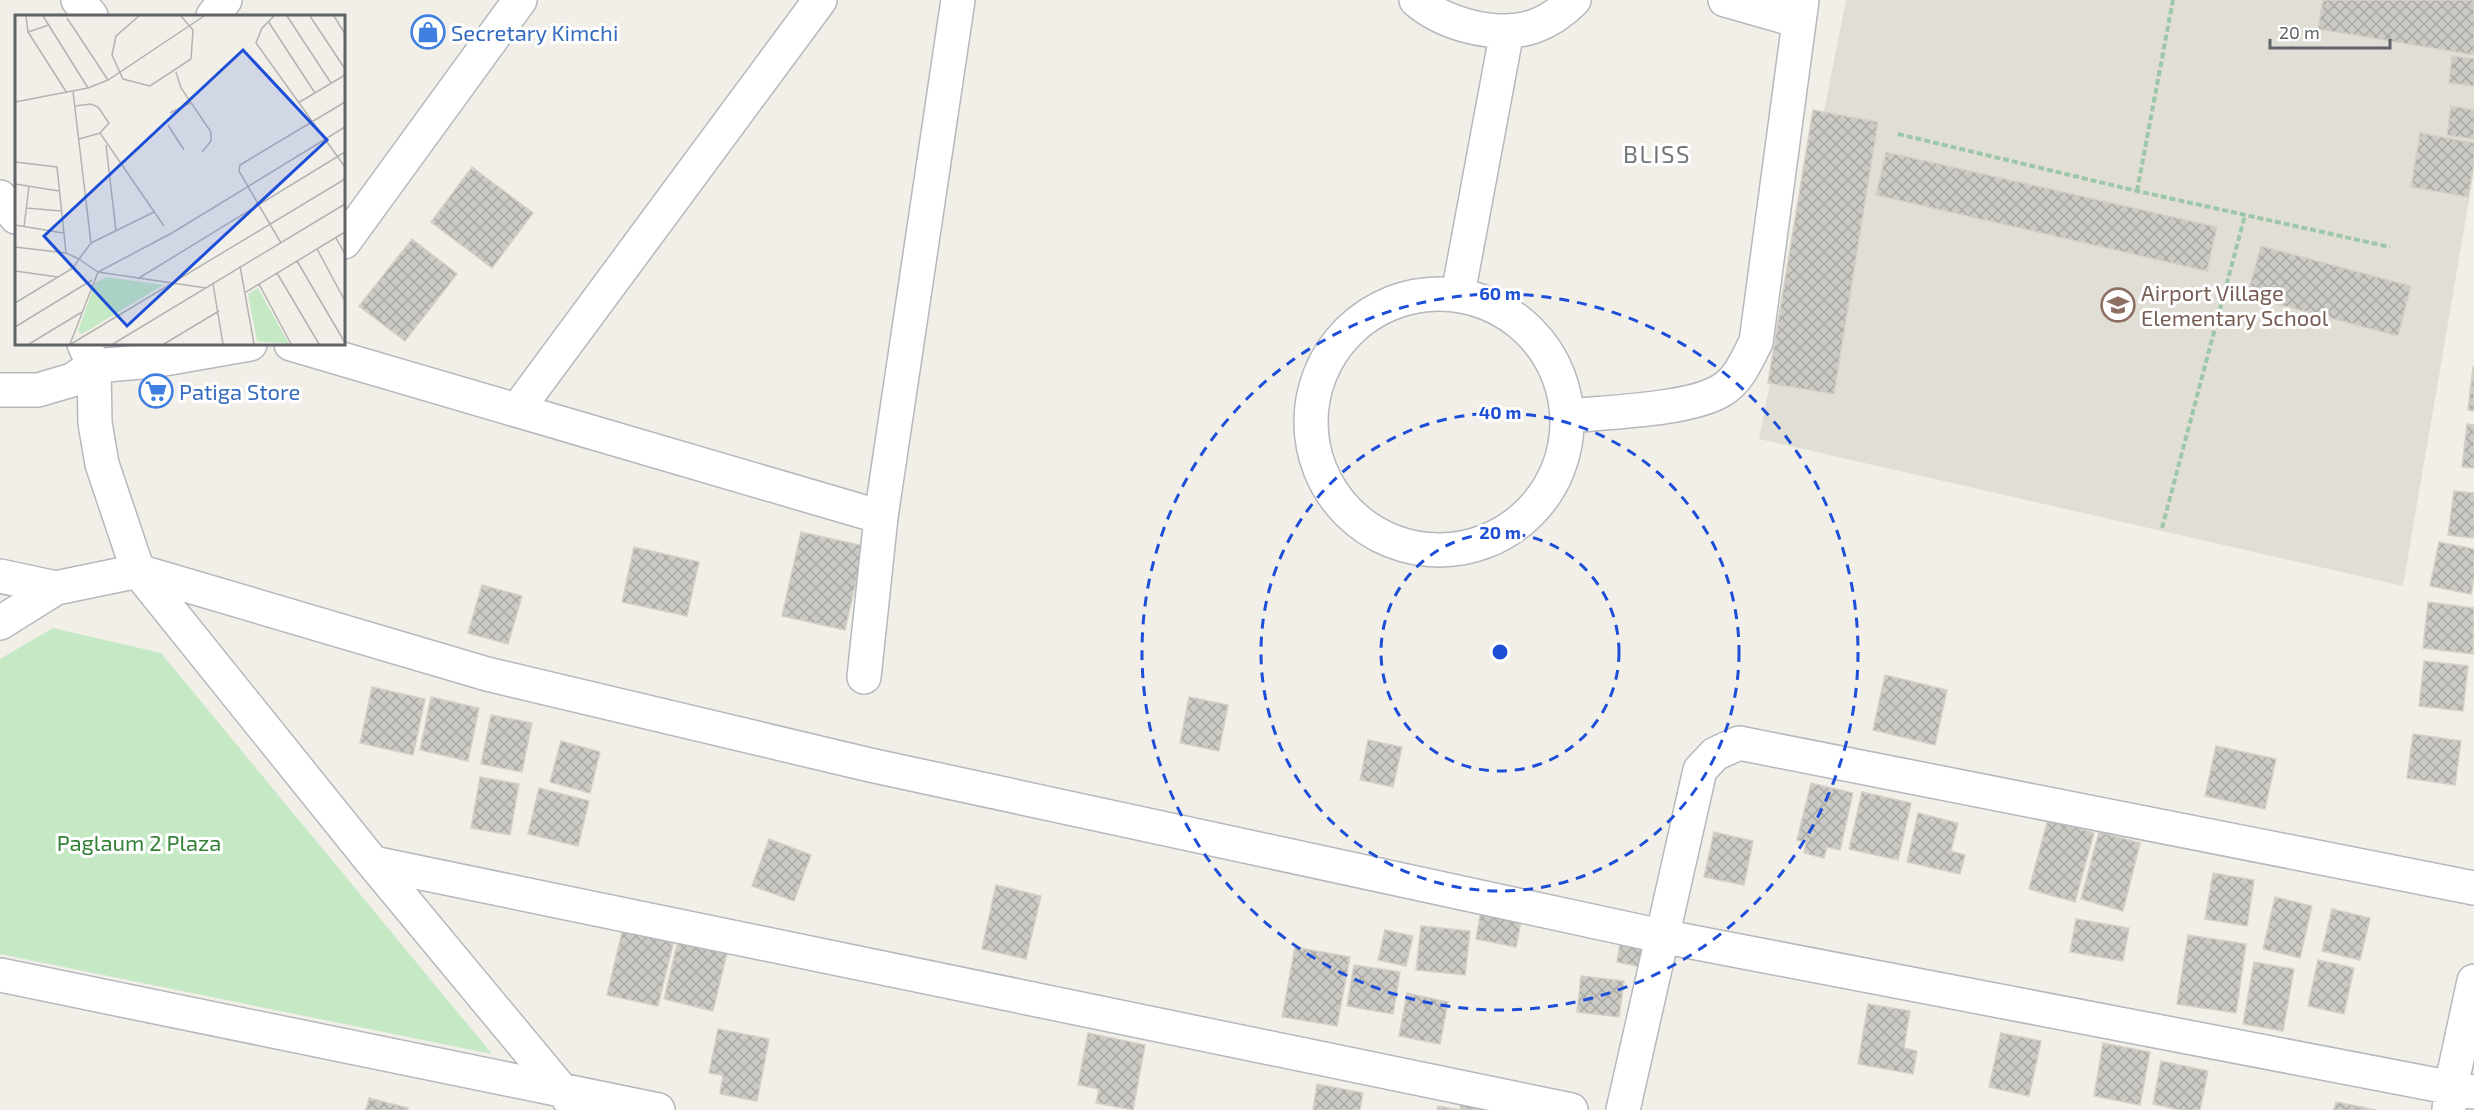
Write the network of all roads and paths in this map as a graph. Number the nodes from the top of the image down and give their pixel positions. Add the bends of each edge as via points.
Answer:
1 (78, 0) edge
2 (225, 0) edge
3 (520, 0) edge
4 (820, 0) edge
5 (958, 0) edge
6 (1416, 0) edge
7 (1574, 0) edge
8 (1725, 0) edge
9 (2173, 0) edge
10 (1801, 10) edge
11 (90, 15) edge
12 (214, 15) edge
13 (1507, 31) junction
14 (1898, 134) dead end
15 (2136, 191) junction
16 (0, 197) edge
17 (2245, 215) junction
18 (15, 216) edge
19 (345, 242) edge
20 (2390, 247) dead end
21 (1458, 294) junction
22 (244, 345) edge
23 (294, 345) edge
24 (89, 355) edge
25 (0, 390) edge
26 (517, 410) junction
27 (1568, 416) junction
28 (881, 517) junction
29 (2162, 528) dead end
30 (138, 571) junction
31 (0, 576) edge
32 (56, 588) junction
33 (0, 623) edge
34 (864, 677) dead end
35 (373, 862) junction
36 (2474, 888) edge
37 (1661, 936) junction
38 (0, 975) edge
39 (2474, 981) edge
40 (2458, 1096) edge
41 (571, 1100) edge
42 (658, 1110) edge
43 (1571, 1110) edge
44 (1623, 1110) edge

1 - 11 street
2 - 12 street
3 - 19 street
4 - 26 street
5 - 28 street
6 - 13 street via 1464,25
7 - 13 street via 1561,13 1535,26
8 - 10 street
9 - 15 path
10 - 27 street via 1756,342 1743,369 1723,390 1695,402
13 - 21 street
14 - 15 path
15 - 17 path
16 - 18 street
17 - 20 path
17 - 29 path
21 - 27 street via 1500,308 1534,335 1559,373
21 - 27 street via 1416,295 1376,309 1343,335 1320,370 1310,411 1314,453 1331,492 1359,523 1396,544 1437,552 1479,545 1517,526 1546,496 1564,458
22 - 24 street via 153,361
23 - 26 street
24 - 25 street via 72,380 38,390
24 - 30 street via 102,464
26 - 28 street
28 - 34 street
30 - 32 street
30 - 35 street
30 - 37 street via 488,674 835,757
31 - 32 street
32 - 33 street
35 - 41 street
35 - 43 street
36 - 37 street via 1739,743 1715,754 1700,770
37 - 40 street
37 - 44 street
38 - 41 street
39 - 40 street
41 - 42 street

